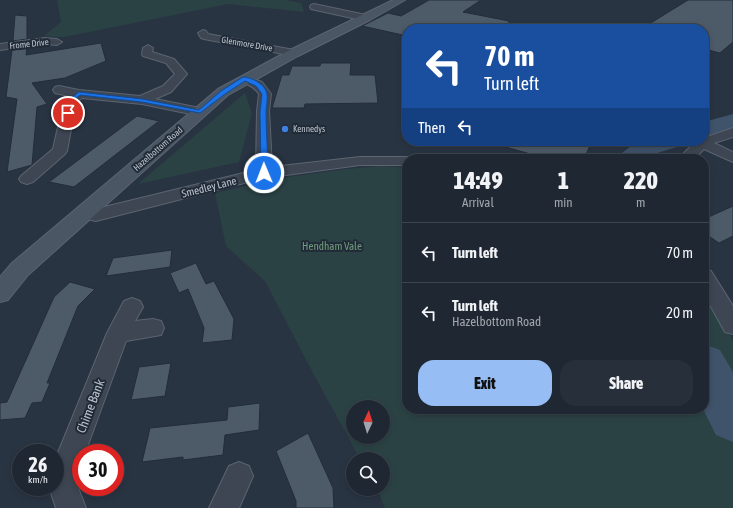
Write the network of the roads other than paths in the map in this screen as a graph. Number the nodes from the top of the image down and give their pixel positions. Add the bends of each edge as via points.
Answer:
1 (400, 0) edge
2 (314, 7) dead end
3 (366, 18) junction
4 (203, 33) dead end
5 (58, 42) dead end
6 (0, 47) edge
7 (145, 53) dead end
8 (294, 53) junction
9 (245, 79) junction
10 (59, 90) dead end
11 (79, 94) junction
12 (142, 100) junction
13 (200, 112) junction
14 (733, 132) edge
15 (709, 141) edge
16 (699, 146) edge
17 (708, 146) edge
18 (690, 154) edge
19 (733, 158) edge
20 (402, 160) edge
21 (264, 173) junction
22 (26, 180) dead end
23 (83, 213) junction
24 (709, 284) edge
25 (0, 293) edge
26 (132, 307) dead end
27 (733, 324) edge
28 (153, 328) dead end
29 (118, 333) junction
30 (239, 476) dead end
31 (71, 508) edge
32 (224, 508) edge

1 - 3 street, Hazelbottom Road
2 - 3 street
3 - 8 street, Hazelbottom Road
4 - 8 street, Glenmore Drive via 204,36
5 - 6 street, Frome Drive via 45,41
7 - 12 street via 170,61 181,74 167,89
8 - 9 street, Hazelbottom Road
9 - 13 street, Hazelbottom Road via 223,92
9 - 21 street via 258,84 265,94
10 - 11 street
11 - 12 street
11 - 22 street via 70,101 60,151
12 - 13 street
13 - 23 street, Hazelbottom Road
14 - 15 street
16 - 18 street
17 - 19 street
20 - 21 street, Smedley Lane via 360,161
21 - 23 street, Smedley Lane via 96,215
23 - 25 street, Hazelbottom Road via 20,269
24 - 27 street
26 - 29 street, Chime Bank
28 - 29 street
29 - 31 street, Chime Bank via 62,480
30 - 32 street

